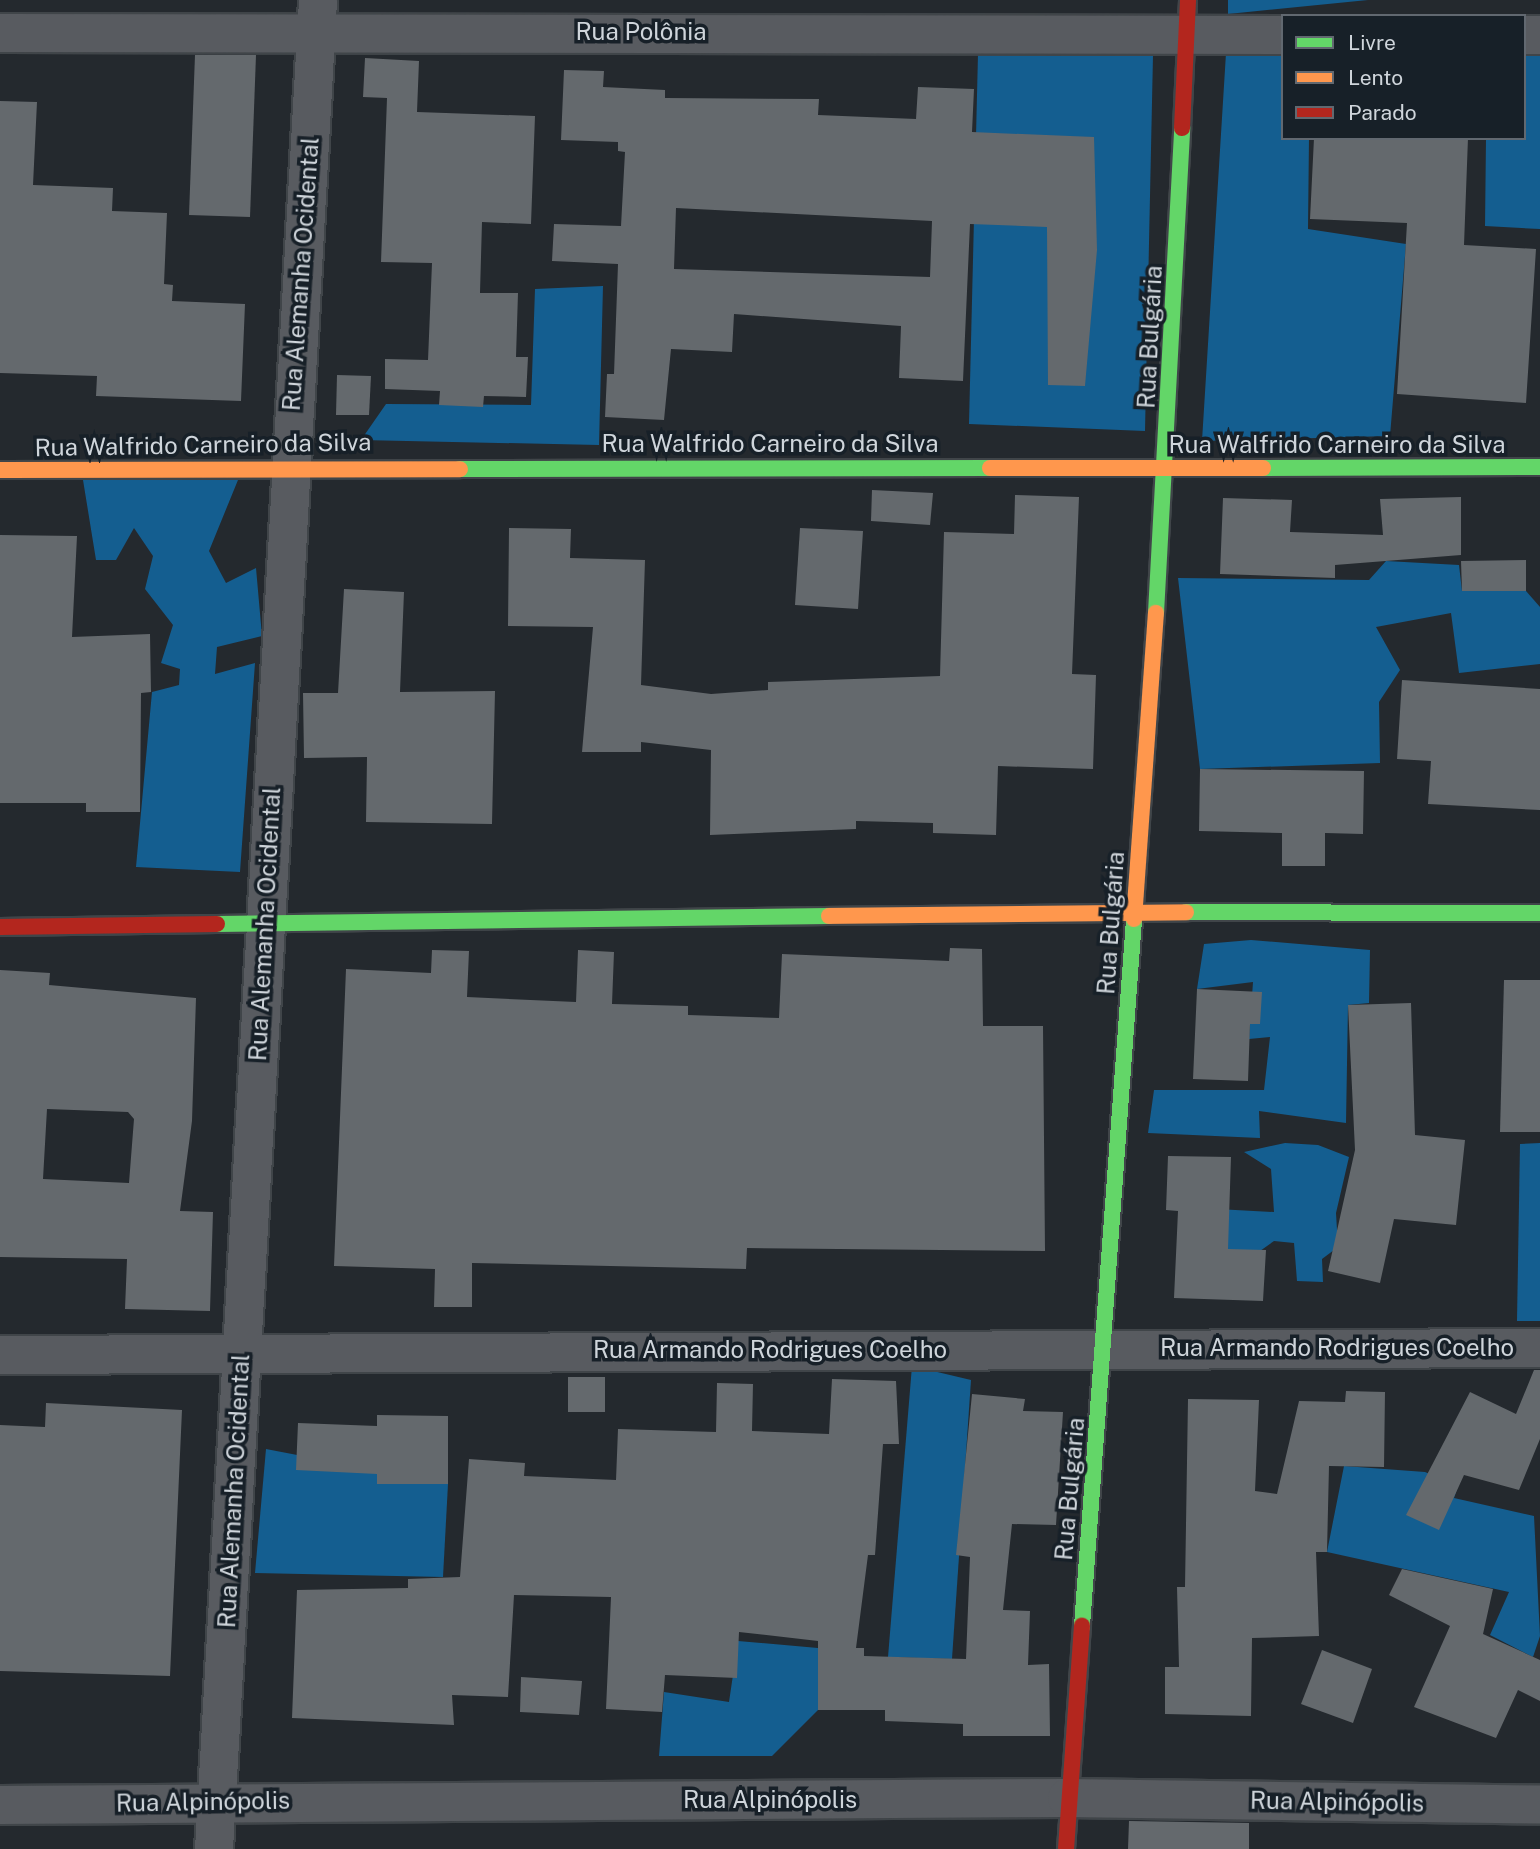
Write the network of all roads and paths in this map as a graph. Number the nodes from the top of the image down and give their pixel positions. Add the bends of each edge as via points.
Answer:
1 (317, 15) edge
2 (1187, 17) edge
3 (0, 33) edge
4 (1281, 35) edge
5 (289, 465) junction
6 (1540, 467) edge
7 (1167, 469) junction
8 (0, 470) edge
9 (1134, 912) junction
10 (1540, 914) edge
11 (265, 925) junction
12 (0, 927) edge
13 (1104, 1348) junction
14 (1540, 1348) edge
15 (241, 1351) junction
16 (0, 1355) edge
17 (1067, 1798) junction
18 (217, 1802) junction
19 (0, 1805) edge
20 (1540, 1805) edge
21 (214, 1849) edge
22 (1066, 1849) edge

1 - 2 street, Rua Polônia
1 - 3 street, Rua Polônia
1 - 5 street, Rua Alemanha Ocidental
2 - 4 street, Rua Polônia
2 - 7 main road, Rua Bulgária
5 - 7 main road, Rua Walfrido Carneiro da Silva
5 - 8 main road, Rua Walfrido Carneiro da Silva
5 - 11 street, Rua Alemanha Ocidental
6 - 7 main road, Rua Walfrido Carneiro da Silva
7 - 9 main road, Rua Bulgária
9 - 10 main road
9 - 11 main road
9 - 13 main road, Rua Bulgária
11 - 12 main road
11 - 15 street, Rua Alemanha Ocidental
13 - 14 street, Rua Armando Rodrigues Coelho
13 - 15 street, Rua Armando Rodrigues Coelho
13 - 17 main road, Rua Bulgária
15 - 16 street, Rua Armando Rodrigues Coelho
15 - 18 street, Rua Alemanha Ocidental
17 - 18 street, Rua Alpinópolis
17 - 20 street, Rua Alpinópolis
17 - 22 main road, Rua Bulgária
18 - 19 street, Rua Alpinópolis
18 - 21 street, Rua Alemanha Ocidental

